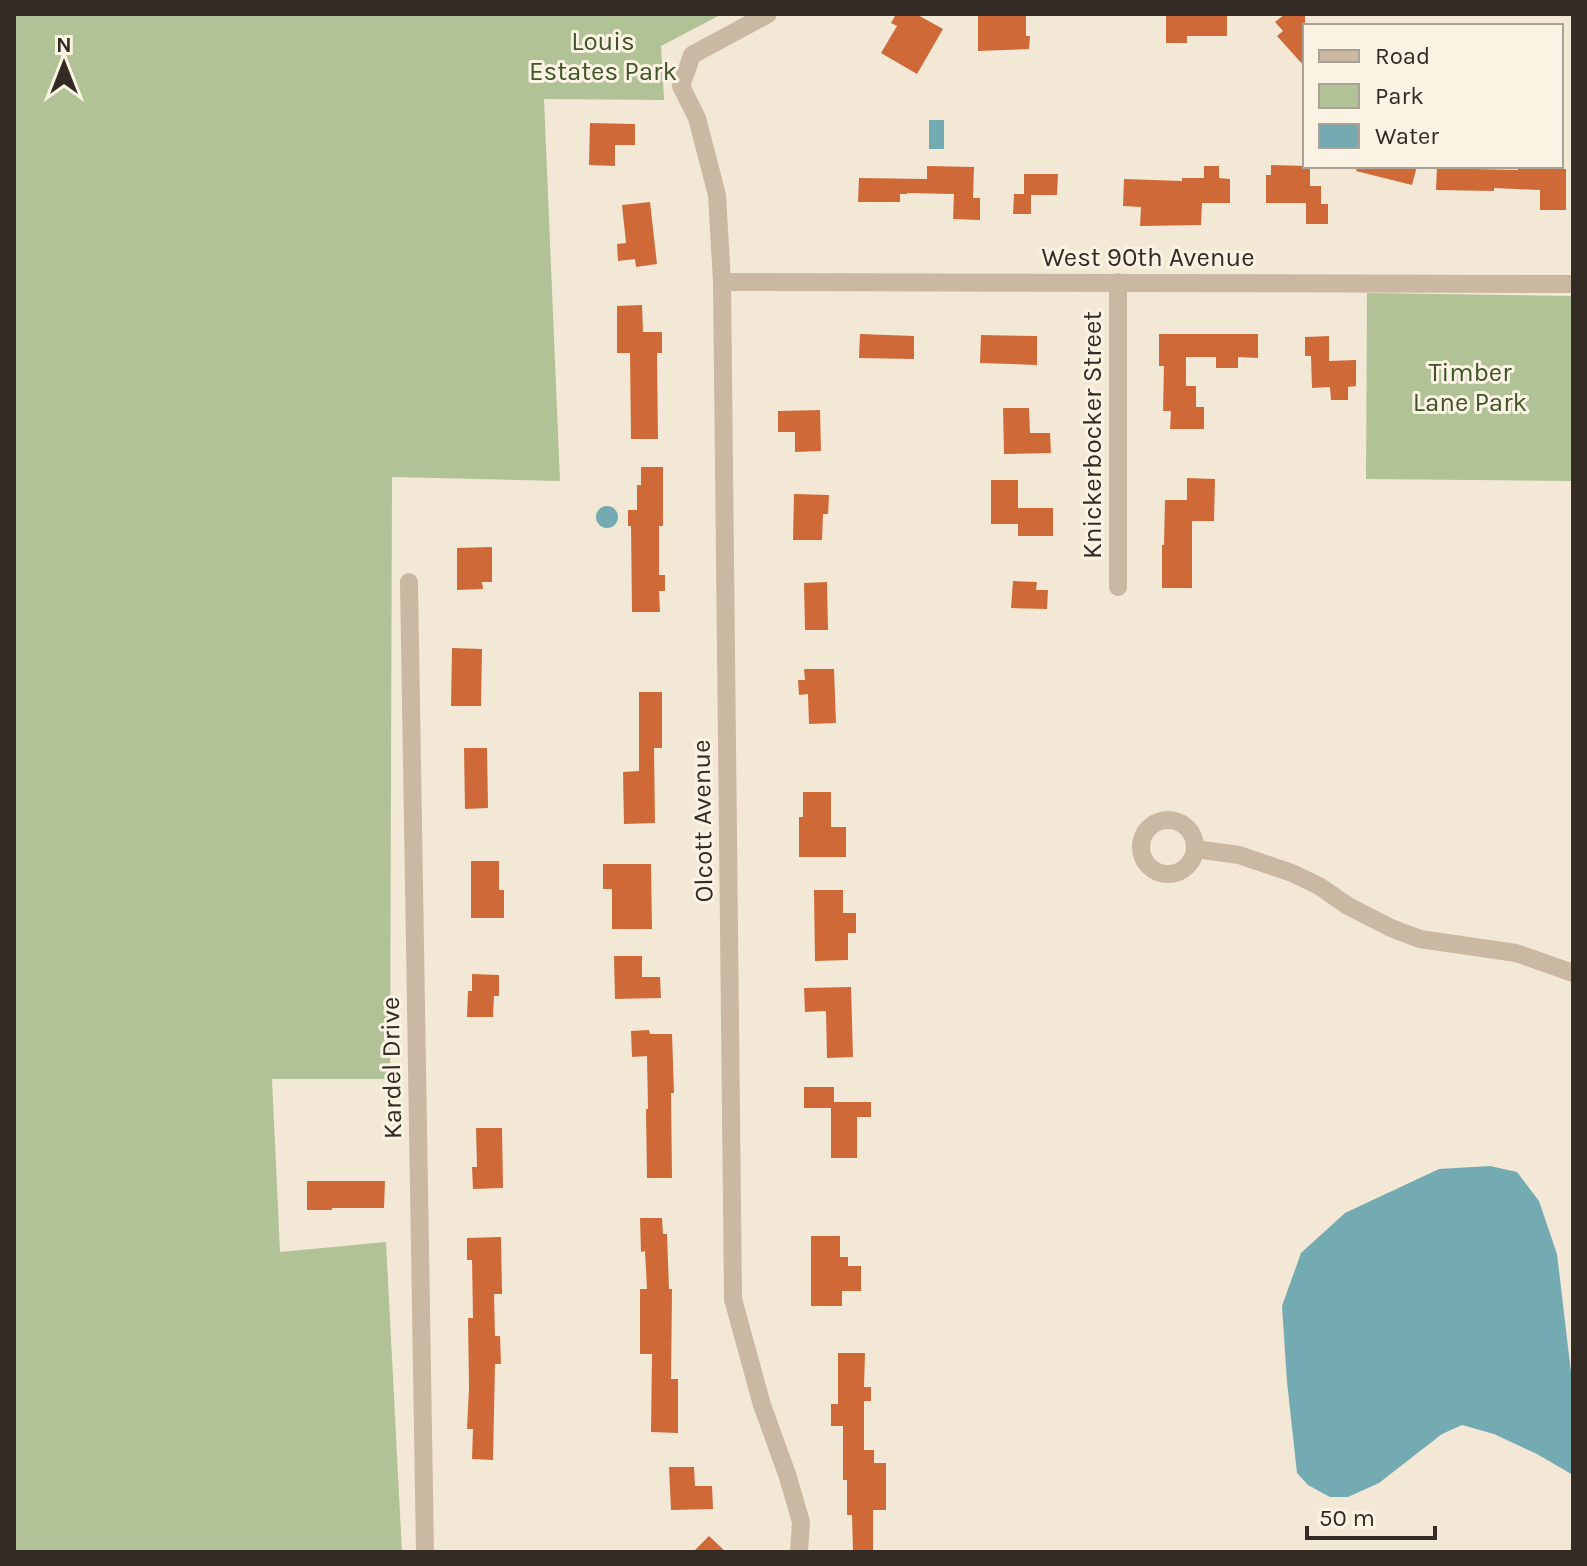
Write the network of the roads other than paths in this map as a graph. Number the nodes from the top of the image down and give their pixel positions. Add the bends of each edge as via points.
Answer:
1 (768, 14) edge
2 (722, 282) junction
3 (1118, 282) junction
4 (1573, 284) edge
5 (409, 582) dead end
6 (1118, 587) dead end
7 (1195, 849) dead end
8 (1573, 973) edge
9 (425, 1552) edge
10 (799, 1552) edge

1 - 2 street, Olcott Avenue via 692,55 681,86 697,118 717,195
2 - 3 street, West 90th Avenue
2 - 10 street, Olcott Avenue via 733,1299 801,1522
3 - 4 street, West 90th Avenue
3 - 6 street, Knickerbocker Street
5 - 9 street, Kardel Drive
7 - 8 street via 1239,855 1292,873 1420,939 1516,953

